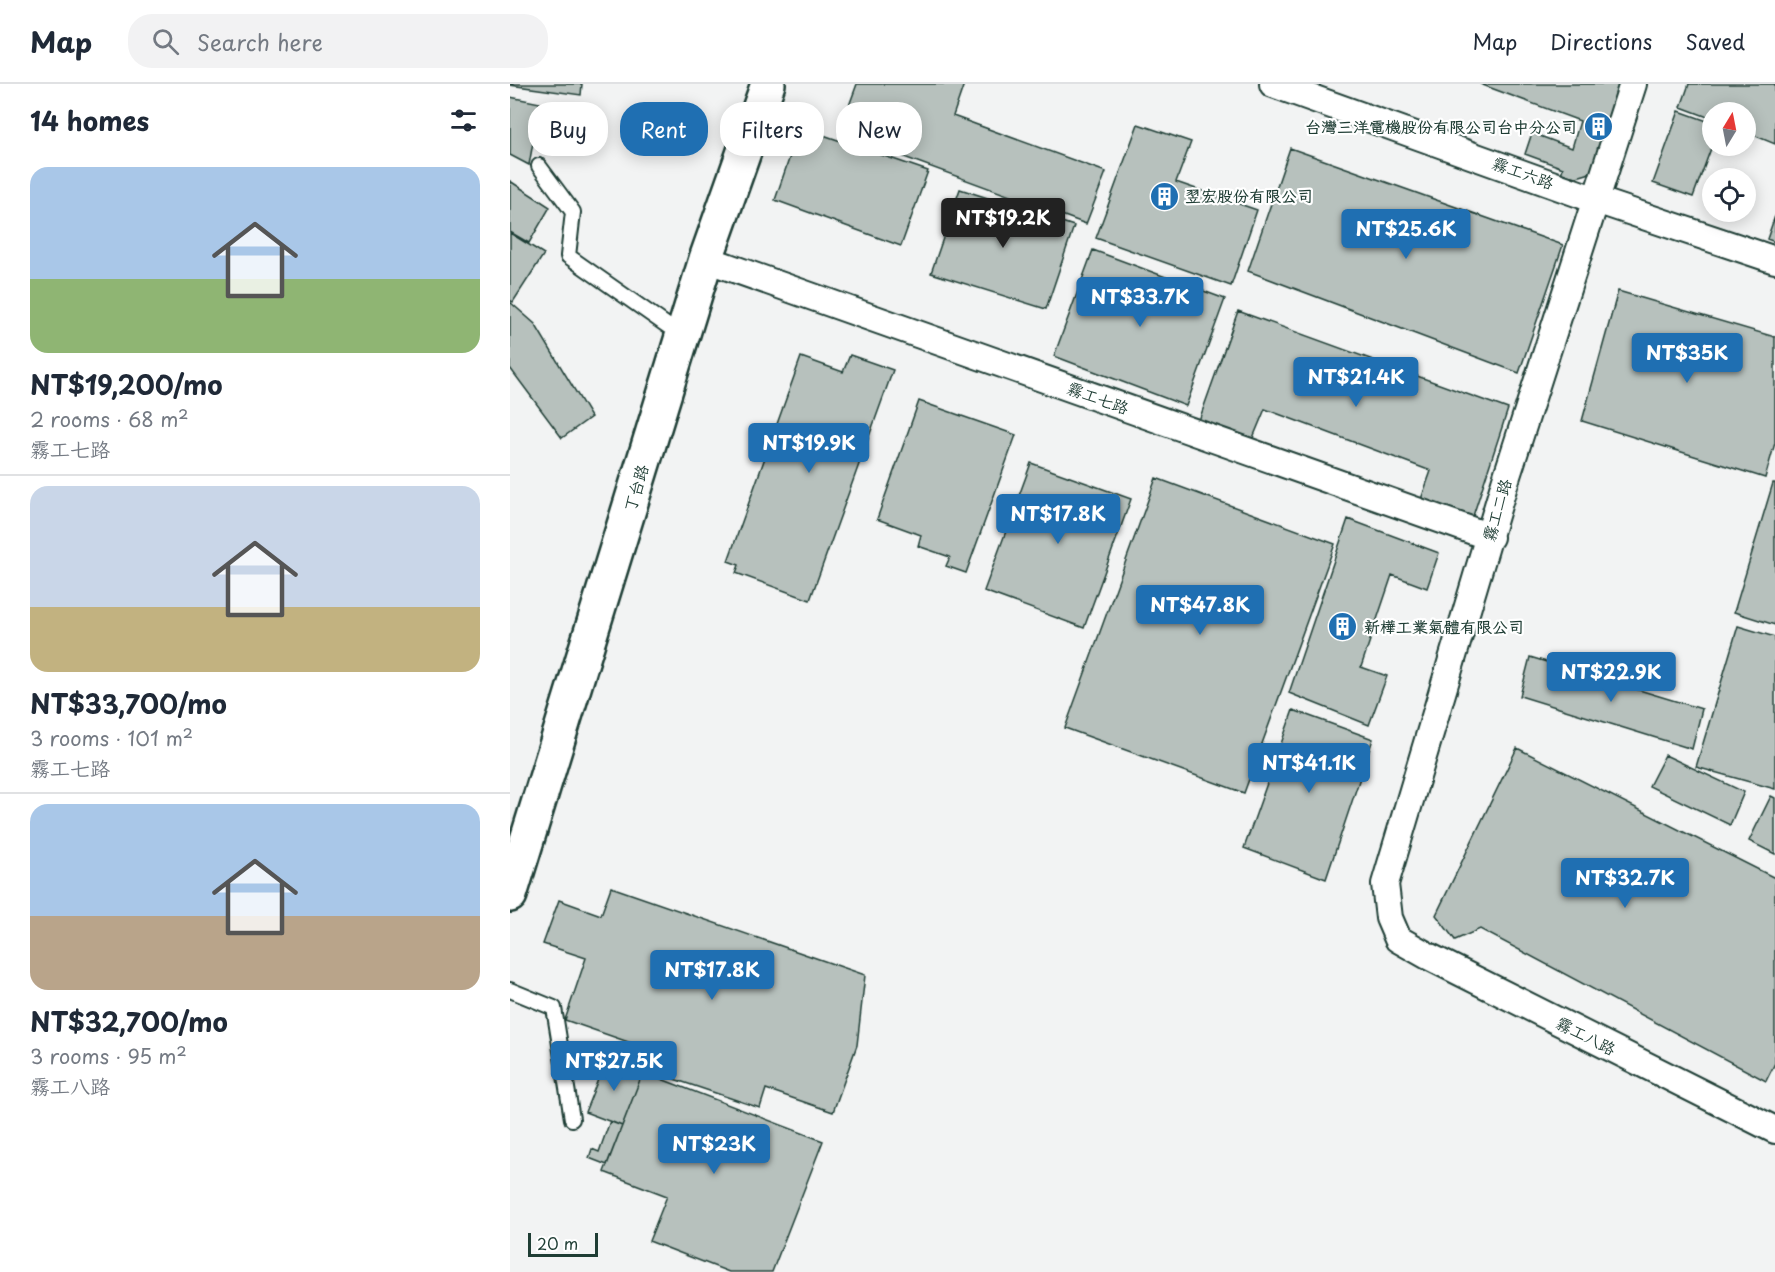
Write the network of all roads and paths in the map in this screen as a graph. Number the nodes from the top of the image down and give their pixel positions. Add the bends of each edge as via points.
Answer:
1 (768, 84) edge
2 (1273, 84) edge
3 (1633, 84) edge
4 (539, 166) dead end
5 (1596, 200) junction
6 (706, 259) junction
7 (1775, 260) edge
8 (682, 336) junction
9 (1490, 537) junction
10 (510, 895) edge
11 (1398, 939) joint
12 (510, 990) edge
13 (572, 1119) dead end
14 (1775, 1131) edge

1 - 6 street, 丁台路
2 - 5 street, 霧工六路
3 - 5 street, 霧工二路
4 - 8 lane via 573,212 568,256
5 - 7 street, 霧工六路
5 - 9 street, 霧工二路
6 - 8 street, 丁台路
6 - 9 street, 霧工七路
8 - 10 street, 丁台路
9 - 11 street, 霧工二路 via 1385,884 1389,918
11 - 14 street, 霧工八路
12 - 13 lane via 554,1008

